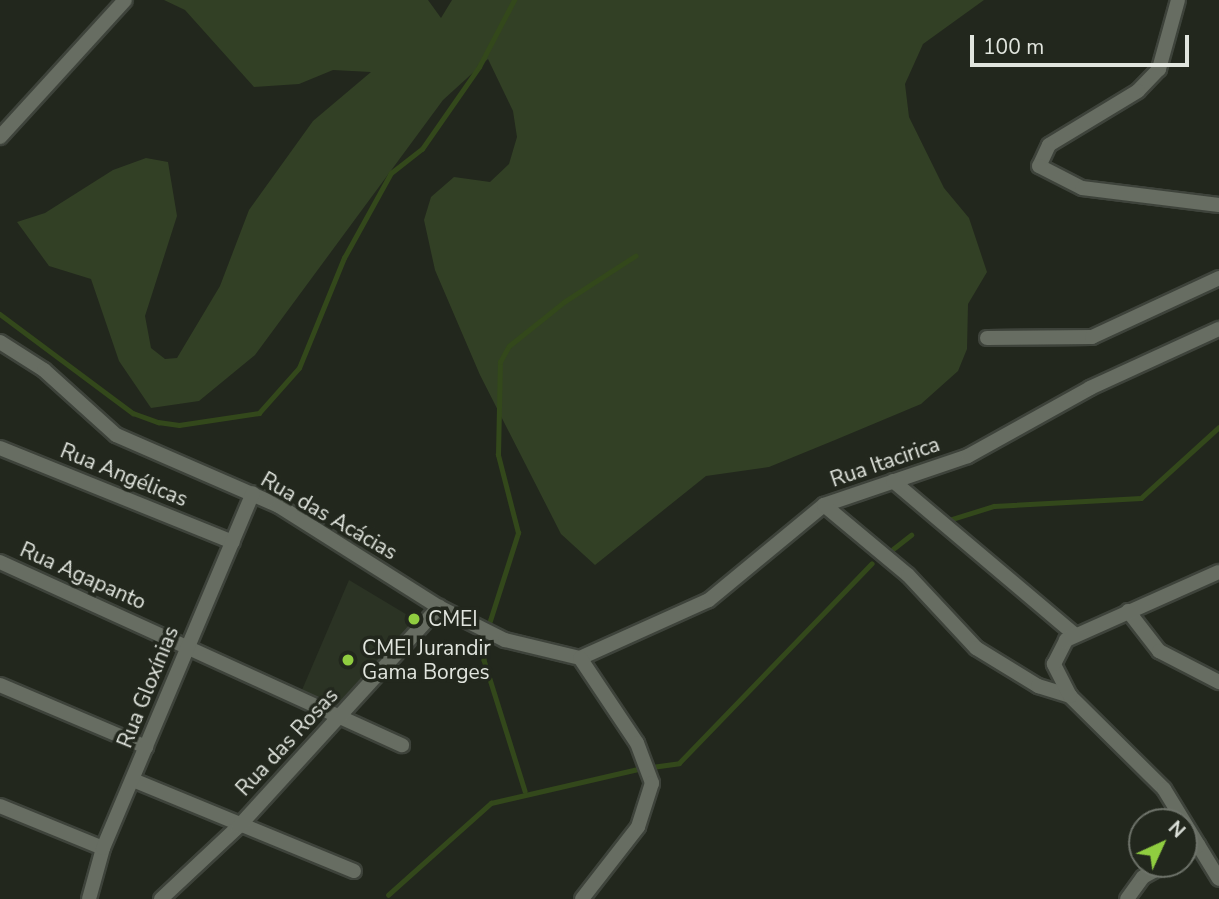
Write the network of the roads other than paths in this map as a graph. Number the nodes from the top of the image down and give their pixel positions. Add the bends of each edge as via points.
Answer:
1 (125, 0) edge
2 (1178, 0) edge
3 (0, 137) edge
4 (1219, 205) edge
5 (1219, 278) edge
6 (1219, 328) edge
7 (987, 338) dead end
8 (0, 342) edge
9 (0, 448) edge
10 (893, 481) junction
11 (253, 493) junction
12 (824, 505) junction
13 (233, 542) junction
14 (0, 562) edge
15 (1219, 572) edge
16 (439, 607) junction
17 (1128, 611) junction
18 (1074, 635) junction
19 (186, 646) junction
20 (580, 658) junction
21 (1219, 682) edge
22 (0, 685) edge
23 (1070, 696) junction
24 (337, 719) junction
25 (402, 744) dead end
26 (146, 747) junction
27 (133, 780) junction
28 (0, 806) edge
29 (239, 826) junction
30 (1199, 845) joint
31 (103, 848) junction
32 (354, 872) dead end
33 (1142, 878) edge
34 (1219, 879) edge
35 (89, 899) edge
36 (161, 899) edge
37 (582, 899) edge
38 (1127, 899) edge

1 - 3 street
2 - 4 street via 1159,69 1138,91 1049,145 1039,166 1082,188
5 - 7 street via 1092,337
6 - 10 street, Rua Itacirica via 1090,388 968,456
8 - 11 street, Rua das Acácias via 44,370 116,435
9 - 13 street, Rua Angélicas
10 - 12 street, Rua Itacirica
10 - 18 street
11 - 13 street, Rua Gloxínias
11 - 16 street, Rua das Acácias
12 - 20 street, Rua Itacirica via 709,600
12 - 23 street via 908,575 975,648 1038,686
13 - 19 street, Rua Gloxínias
14 - 19 street, Rua Agapanto
15 - 17 street
16 - 20 street, Rua das Acácias via 505,640
16 - 24 street, Rua das Rosas
17 - 18 street
17 - 21 street via 1159,651
18 - 23 street via 1059,647 1054,664
19 - 24 street, Rua Agapanto
19 - 26 street, Rua Gloxínias
20 - 37 street via 637,743 652,783 638,827
22 - 26 street
23 - 30 street via 1164,789
24 - 25 street, Rua Agapanto
24 - 29 street, Rua das Rosas
26 - 27 street, Rua Gloxínias
27 - 29 street
27 - 31 street, Rua Gloxínias
28 - 31 street
29 - 32 street
29 - 36 street, Rua das Rosas
30 - 34 street
31 - 35 street, Rua Gloxínias
33 - 38 street

